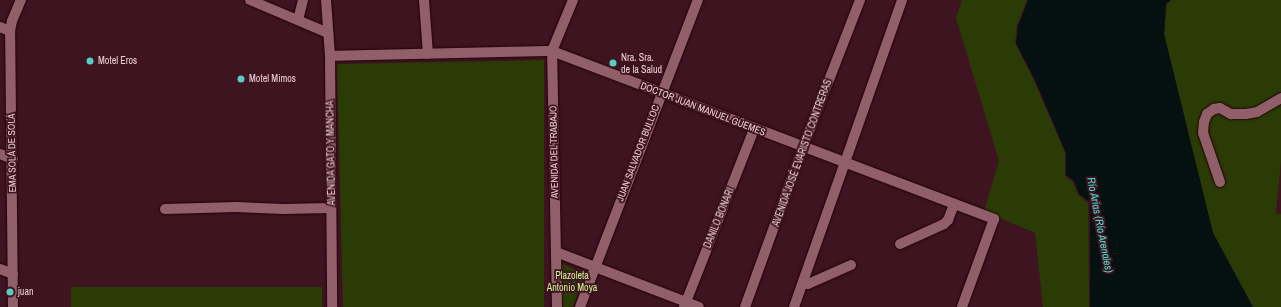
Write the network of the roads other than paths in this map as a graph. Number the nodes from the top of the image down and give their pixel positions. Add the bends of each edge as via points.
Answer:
1 (21, 0) edge
2 (250, 0) edge
3 (303, 0) edge
4 (326, 0) edge
5 (424, 0) edge
6 (573, 0) edge
7 (698, 0) edge
8 (860, 0) edge
9 (902, 0) edge
10 (298, 20) junction
11 (0, 27) edge
12 (10, 31) junction
13 (328, 33) junction
14 (552, 51) junction
15 (428, 54) junction
16 (330, 56) junction
17 (662, 92) junction
18 (1281, 98) edge
19 (754, 129) junction
20 (803, 147) junction
21 (0, 154) edge
22 (13, 159) junction
23 (845, 163) junction
24 (1220, 182) dead end
25 (954, 204) junction
26 (331, 208) junction
27 (165, 209) dead end
28 (900, 244) dead end
29 (556, 252) junction
30 (851, 265) dead end
31 (594, 266) junction
32 (0, 269) edge
33 (13, 274) junction
34 (803, 282) junction
35 (685, 305) edge
36 (13, 307) edge
37 (332, 307) edge
38 (557, 307) edge
39 (580, 307) edge
40 (699, 307) edge
41 (745, 307) edge
42 (794, 307) edge
43 (962, 307) edge

1 - 12 street, EMA SOLÁ DE SOLÁ
2 - 10 street
3 - 10 street
4 - 13 street, AVENIDA GATO Y MANCHA
5 - 15 street
6 - 14 street, AVENIDA DEL TRABAJO
7 - 17 street, JUAN SALVADOR BULLOC
8 - 20 street, AVENIDA JOSÉ EVARISTO CONTRERAS
9 - 23 street
10 - 13 street
11 - 12 street
12 - 22 street, EMA SOLÁ DE SOLÁ
13 - 16 street, AVENIDA GATO Y MANCHA
14 - 15 street, DOCTOR JUAN MANUEL GÜEMES
14 - 17 street, DOCTOR JUAN MANUEL GÜEMES
14 - 29 street, AVENIDA DEL TRABAJO
15 - 16 street, DOCTOR JUAN MANUEL GÜEMES
16 - 26 street, AVENIDA GATO Y MANCHA
17 - 19 street, DOCTOR JUAN MANUEL GÜEMES
17 - 31 street, JUAN SALVADOR BULLOC
18 - 24 street via 1257,112 1231,114 1220,108 1207,114 1203,133
19 - 20 street, DOCTOR JUAN MANUEL GÜEMES
19 - 35 street, DANILO BONARI
20 - 23 street, DOCTOR JUAN MANUEL GÜEMES
20 - 41 street, AVENIDA JOSÉ EVARISTO CONTRERAS
21 - 22 street
22 - 33 street, EMA SOLÁ DE SOLÁ
23 - 25 street, DOCTOR JUAN MANUEL GÜEMES
23 - 34 street
25 - 28 street via 944,224
25 - 43 street, DOCTOR JUAN MANUEL GÜEMES via 994,219
26 - 27 street
26 - 37 street, AVENIDA GATO Y MANCHA
29 - 31 street
29 - 38 street, AVENIDA DEL TRABAJO
30 - 34 street via 808,284
31 - 35 street
31 - 39 street, JUAN SALVADOR BULLOC
32 - 33 street
33 - 36 street, EMA SOLÁ DE SOLÁ
34 - 42 street
35 - 40 street

